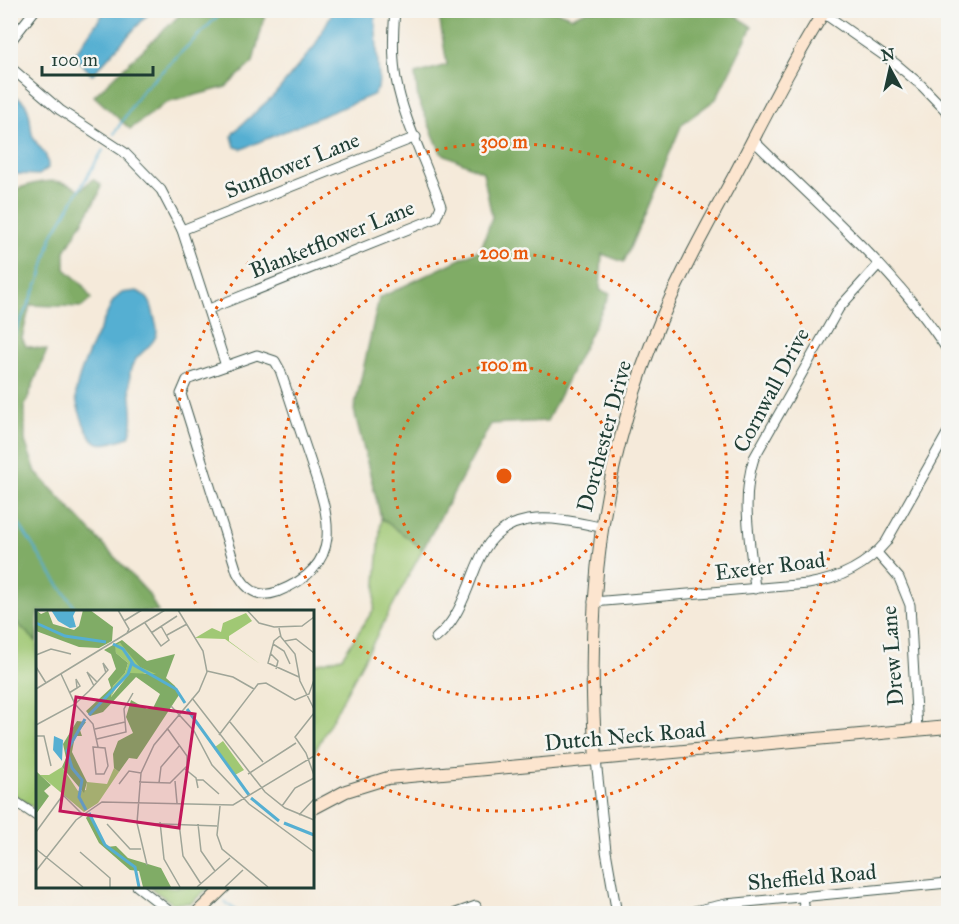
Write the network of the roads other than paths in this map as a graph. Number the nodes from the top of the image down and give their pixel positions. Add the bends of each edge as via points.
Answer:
1 (35, 10) edge
2 (395, 10) edge
3 (823, 11) edge
4 (10, 42) edge
5 (10, 67) edge
6 (948, 113) edge
7 (416, 137) junction
8 (753, 140) junction
9 (182, 230) junction
10 (879, 264) junction
11 (209, 309) junction
12 (947, 345) edge
13 (226, 366) junction
14 (948, 432) edge
15 (944, 449) edge
16 (601, 527) junction
17 (877, 553) junction
18 (755, 589) junction
19 (593, 602) junction
20 (436, 638) dead end
21 (948, 727) edge
22 (917, 730) junction
23 (596, 760) junction
24 (10, 798) edge
25 (314, 808) edge
26 (36, 816) edge
27 (948, 883) edge
28 (140, 888) edge
29 (223, 888) edge
30 (803, 897) junction
31 (476, 906) dead end
32 (173, 914) edge
33 (196, 914) edge
34 (453, 914) edge
35 (617, 914) edge
36 (680, 914) edge
37 (805, 914) edge

1 - 4 street
2 - 7 street, Blanketflower Lane via 392,41 396,80
3 - 6 street via 896,64
3 - 8 street, Dorchester Drive
5 - 9 street via 60,110 124,152 141,168 161,190
7 - 9 street, Sunflower Lane
7 - 11 street, Blanketflower Lane via 441,206 436,218
8 - 10 street
8 - 16 street, Dorchester Drive via 674,291 650,348 621,435
9 - 11 street
10 - 12 street
10 - 18 street, Cornwall Drive via 839,308 754,458 747,498
11 - 13 street
13 - 13 street via 257,356 275,361 326,510 328,534 317,566 304,579 273,593 257,594 244,586 237,572 182,394 187,380
14 - 15 street, Exeter Road
15 - 17 street, Exeter Road
16 - 19 street, Dorchester Drive
16 - 20 street via 546,518 504,528 488,543 458,612
17 - 18 street, Exeter Road via 832,579
17 - 22 street, Drew Lane via 899,578 910,605
18 - 19 street, Exeter Road
19 - 23 street, Dorchester Drive via 591,669
21 - 22 street, Dutch Neck Road
22 - 23 street, Dutch Neck Road
23 - 25 street, Dutch Neck Road via 388,778 346,791
23 - 35 street, Dorchester Drive
24 - 26 street
27 - 30 street, Sheffield Road
28 - 32 street
29 - 33 street
30 - 36 street, Sheffield Road via 726,904
30 - 37 street
31 - 34 street

